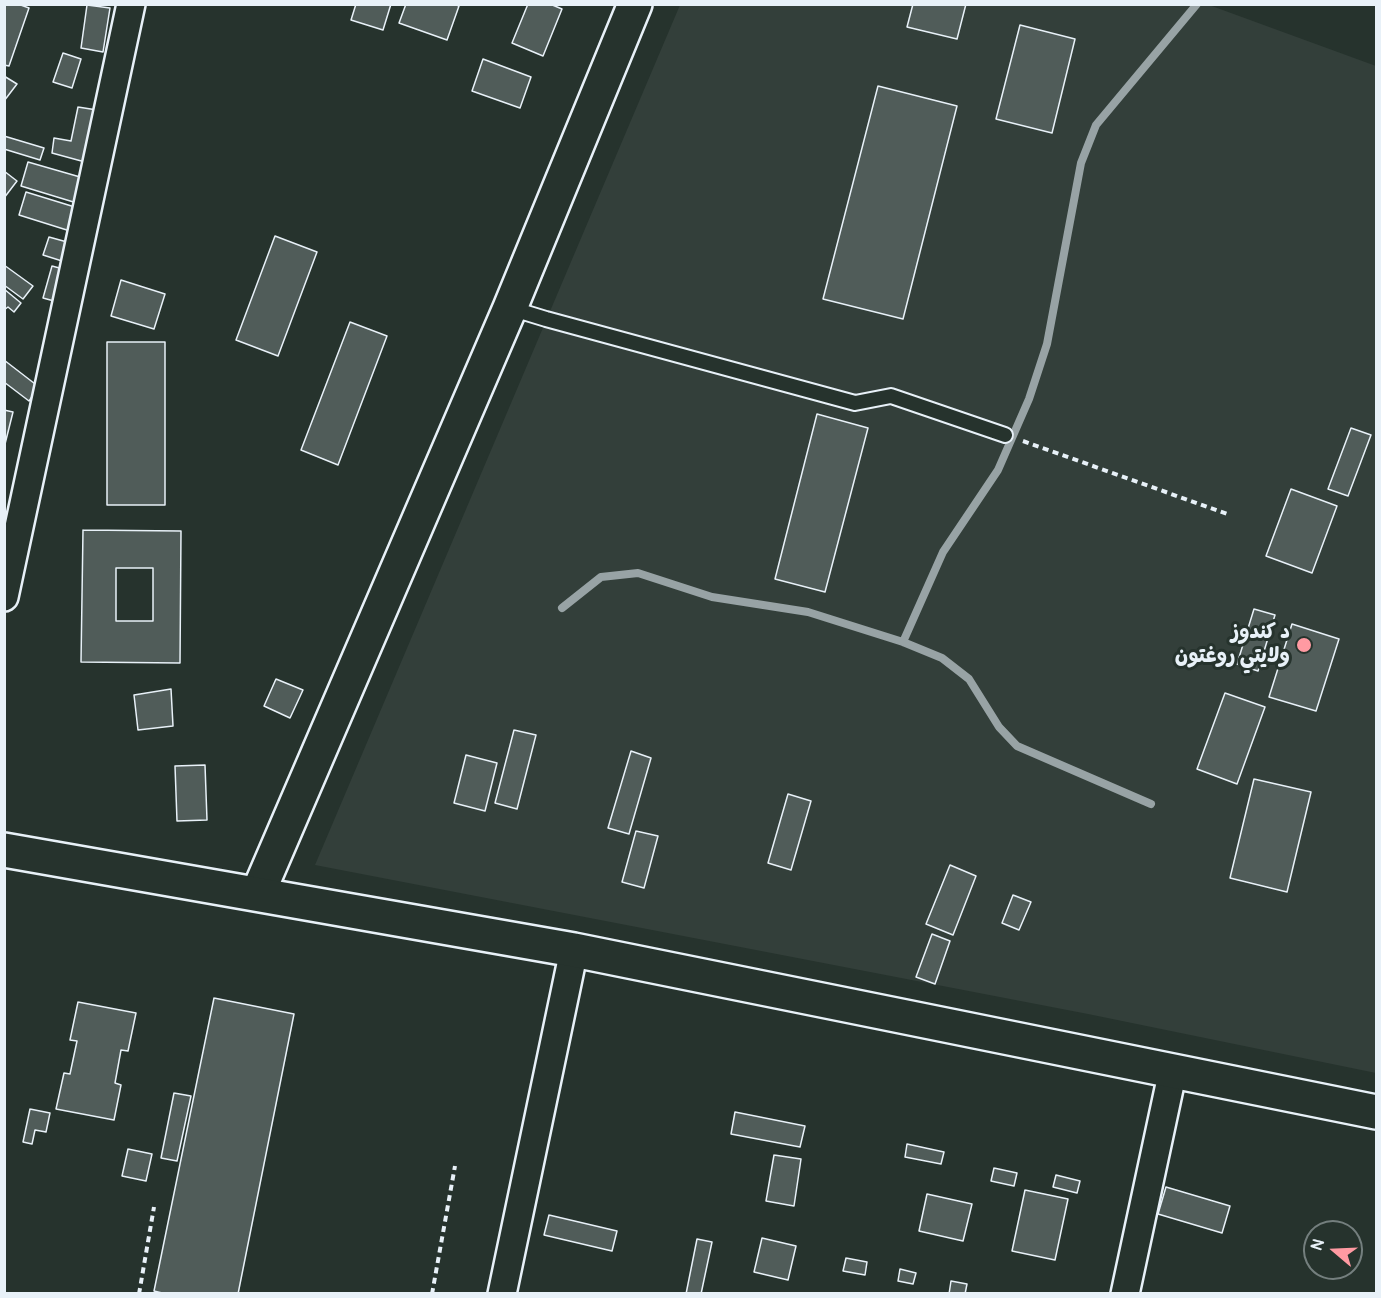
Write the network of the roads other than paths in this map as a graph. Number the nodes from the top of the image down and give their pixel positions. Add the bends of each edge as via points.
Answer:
1 (131, 4) edge
2 (635, 4) edge
3 (510, 308) junction
4 (1005, 435) dead end
5 (4, 597) edge
6 (4, 850) edge
7 (258, 893) junction
8 (574, 950) junction
9 (1173, 1070) junction
10 (1377, 1112) edge
11 (502, 1293) edge
12 (1125, 1293) edge

1 - 5 street
2 - 3 main road
3 - 4 lane via 855,403 891,396
3 - 7 main road
6 - 7 main road
7 - 8 main road
8 - 9 main road
8 - 11 street
9 - 10 main road
9 - 12 street

